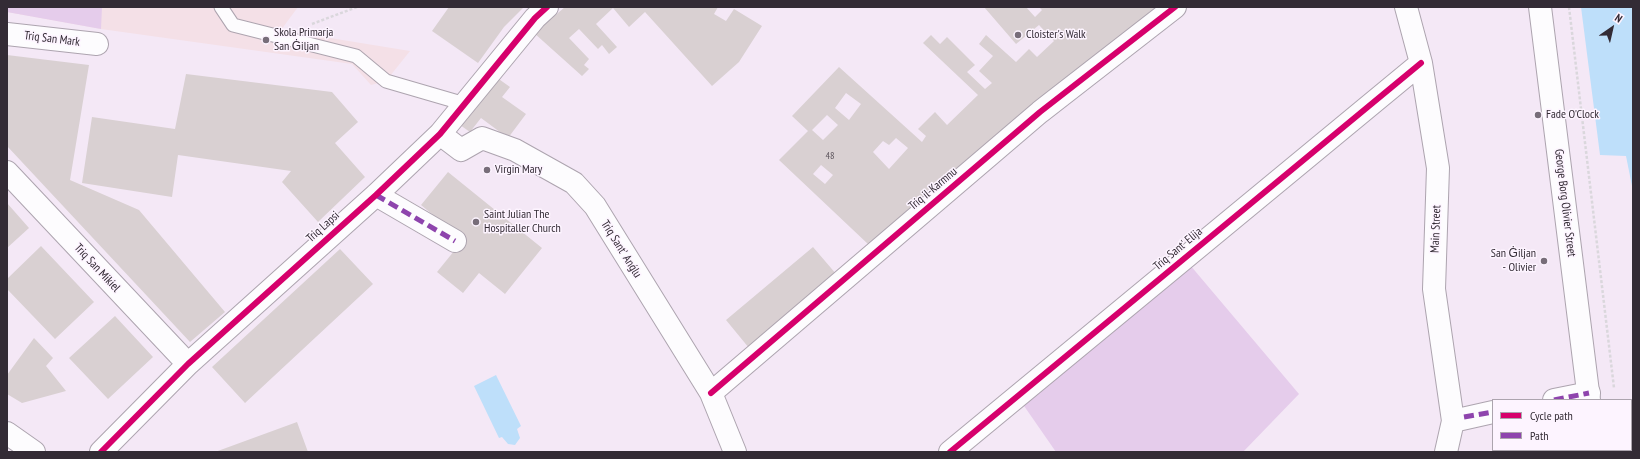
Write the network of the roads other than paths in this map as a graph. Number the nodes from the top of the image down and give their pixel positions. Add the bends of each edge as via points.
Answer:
1 (221, 7) edge
2 (547, 7) edge
3 (1175, 7) edge
4 (1406, 7) edge
5 (1540, 7) edge
6 (7, 34) edge
7 (96, 44) dead end
8 (1421, 63) junction
9 (465, 104) junction
10 (440, 134) junction
11 (7, 172) edge
12 (376, 195) junction
13 (455, 241) dead end
14 (188, 364) junction
15 (711, 393) junction
16 (1589, 397) edge
17 (1566, 399) edge
18 (1492, 412) edge
19 (1458, 419) junction
20 (7, 433) edge
21 (34, 452) edge
22 (101, 452) edge
23 (735, 452) edge
24 (950, 452) edge
25 (1446, 452) edge

1 - 9 lane via 233,26 356,56 386,81
2 - 9 street, Triq Lapsi via 535,18
3 - 15 street, Triq il-Karmnu via 1040,112
4 - 8 street, Main Street
5 - 16 street, George Borg Olivier Street
6 - 7 street, Triq San Mark
8 - 19 street, Main Street via 1438,168 1434,289
8 - 24 street, Triq Sant' Elija
9 - 10 street, Triq Lapsi
10 - 12 street, Triq Lapsi
10 - 15 street, Triq Sant' Anǵlu via 461,150 482,138 515,150 574,183 595,206
11 - 14 street, Triq San Mikiel
12 - 13 street
12 - 14 street, Triq Lapsi
14 - 22 street, Triq Lapsi
15 - 23 street, Triq Sant' Anǵlu
16 - 17 street
18 - 19 street
19 - 25 street, Main Street
20 - 21 street

